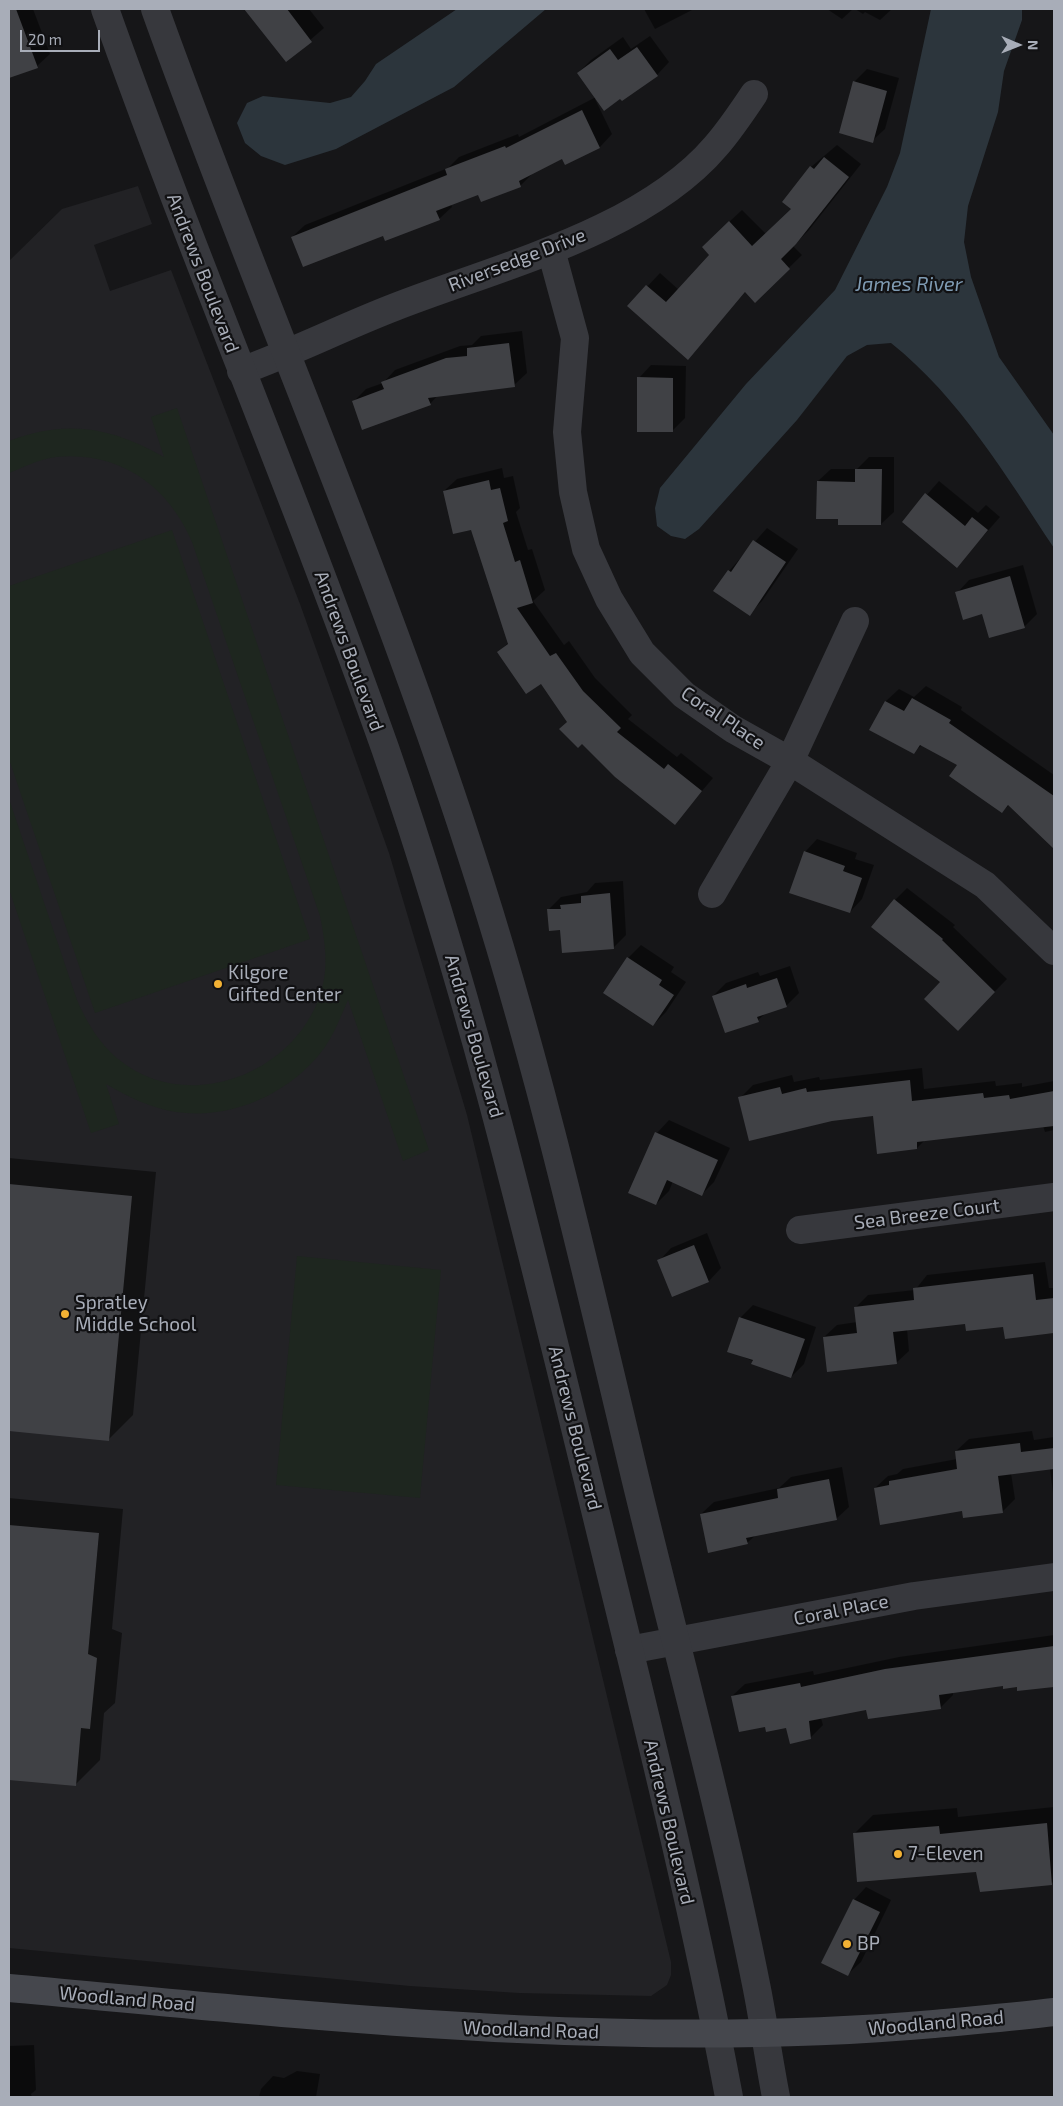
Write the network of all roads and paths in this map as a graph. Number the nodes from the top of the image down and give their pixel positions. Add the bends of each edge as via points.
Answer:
1 (105, 9) edge
2 (155, 9) edge
3 (754, 94) dead end
4 (551, 250) junction
5 (287, 355) junction
6 (241, 371) junction
7 (855, 621) dead end
8 (790, 761) junction
9 (712, 894) dead end
10 (1054, 952) edge
11 (1054, 1197) edge
12 (800, 1230) dead end
13 (1054, 1577) edge
14 (674, 1641) junction
15 (629, 1650) junction
16 (9, 1988) edge
17 (1054, 2012) edge
18 (764, 2034) junction
19 (717, 2035) junction
20 (729, 2097) edge
21 (776, 2097) edge

1 - 6 street, Andrews Boulevard
2 - 5 street
3 - 4 street, Riversedge Drive via 716,147 672,187 628,214
4 - 5 street, Riversedge Drive via 394,307
4 - 8 street, Coral Place via 575,338 567,432 573,492 586,549 609,600 642,653 684,695 733,729
5 - 6 street, Riversedge Drive
5 - 14 street via 444,772 500,949 576,1228
6 - 15 street, Andrews Boulevard via 386,751 461,986 538,1275
7 - 8 street
8 - 9 street
8 - 10 street, Coral Place via 985,885
11 - 12 street, Sea Breeze Court
13 - 14 street, Coral Place via 914,1596
14 - 15 street, Coral Place
14 - 18 street via 743,1928
15 - 19 street, Andrews Boulevard
16 - 19 main road, Woodland Road via 398,2023 527,2031
17 - 18 main road, Woodland Road via 868,2030
18 - 19 main road, Woodland Road
18 - 21 street
19 - 20 street, Andrews Boulevard

